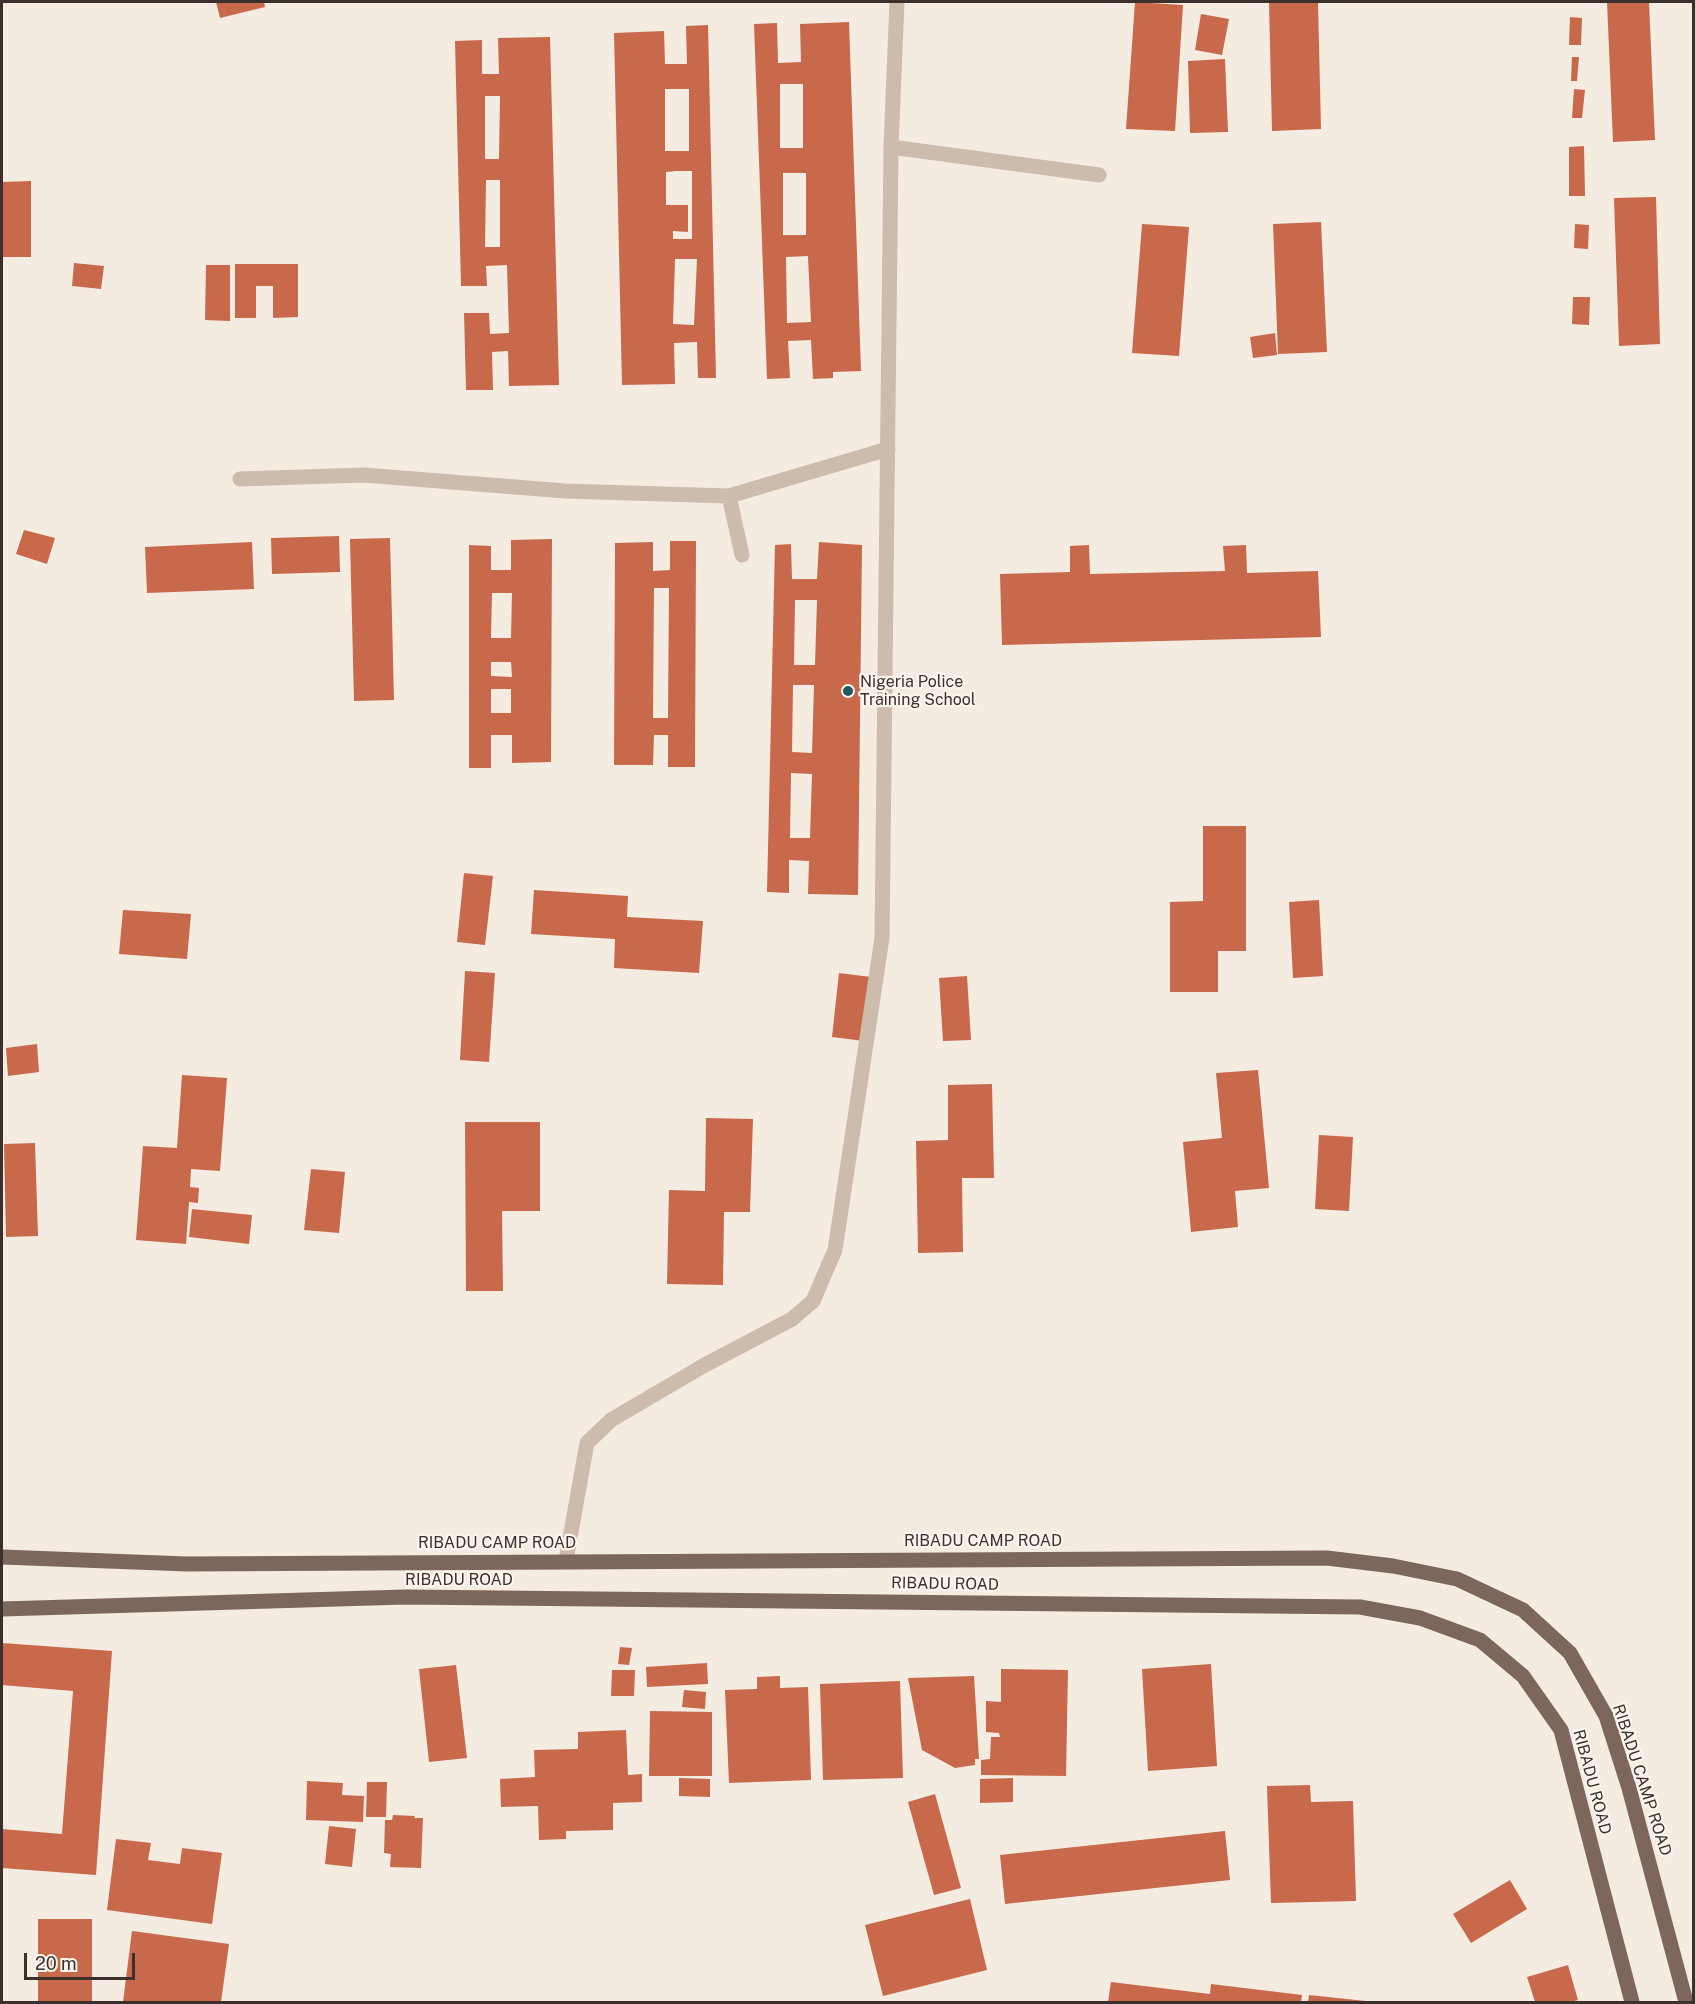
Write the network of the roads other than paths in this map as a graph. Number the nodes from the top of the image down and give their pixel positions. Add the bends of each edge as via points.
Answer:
1 (897, 2) edge
2 (891, 147) junction
3 (1099, 175) dead end
4 (888, 449) junction
5 (240, 479) dead end
6 (729, 496) junction
7 (742, 555) dead end
8 (2, 1557) edge
9 (566, 1560) junction
10 (2, 1609) edge
11 (1632, 2002) edge
12 (1686, 2002) edge

1 - 2 street
2 - 3 street
2 - 4 street
4 - 6 street
4 - 9 street via 882,938 836,1250 813,1300 792,1319 611,1420 587,1443
5 - 6 street via 364,475 565,491
6 - 7 street
8 - 9 main road, RIBADU CAMP ROAD via 187,1564
9 - 12 main road, RIBADU CAMP ROAD via 1327,1558 1457,1579 1523,1610 1570,1653 1606,1716
10 - 11 main road, RIBADU ROAD via 405,1597 1360,1607 1420,1618 1480,1640 1523,1676 1561,1730

